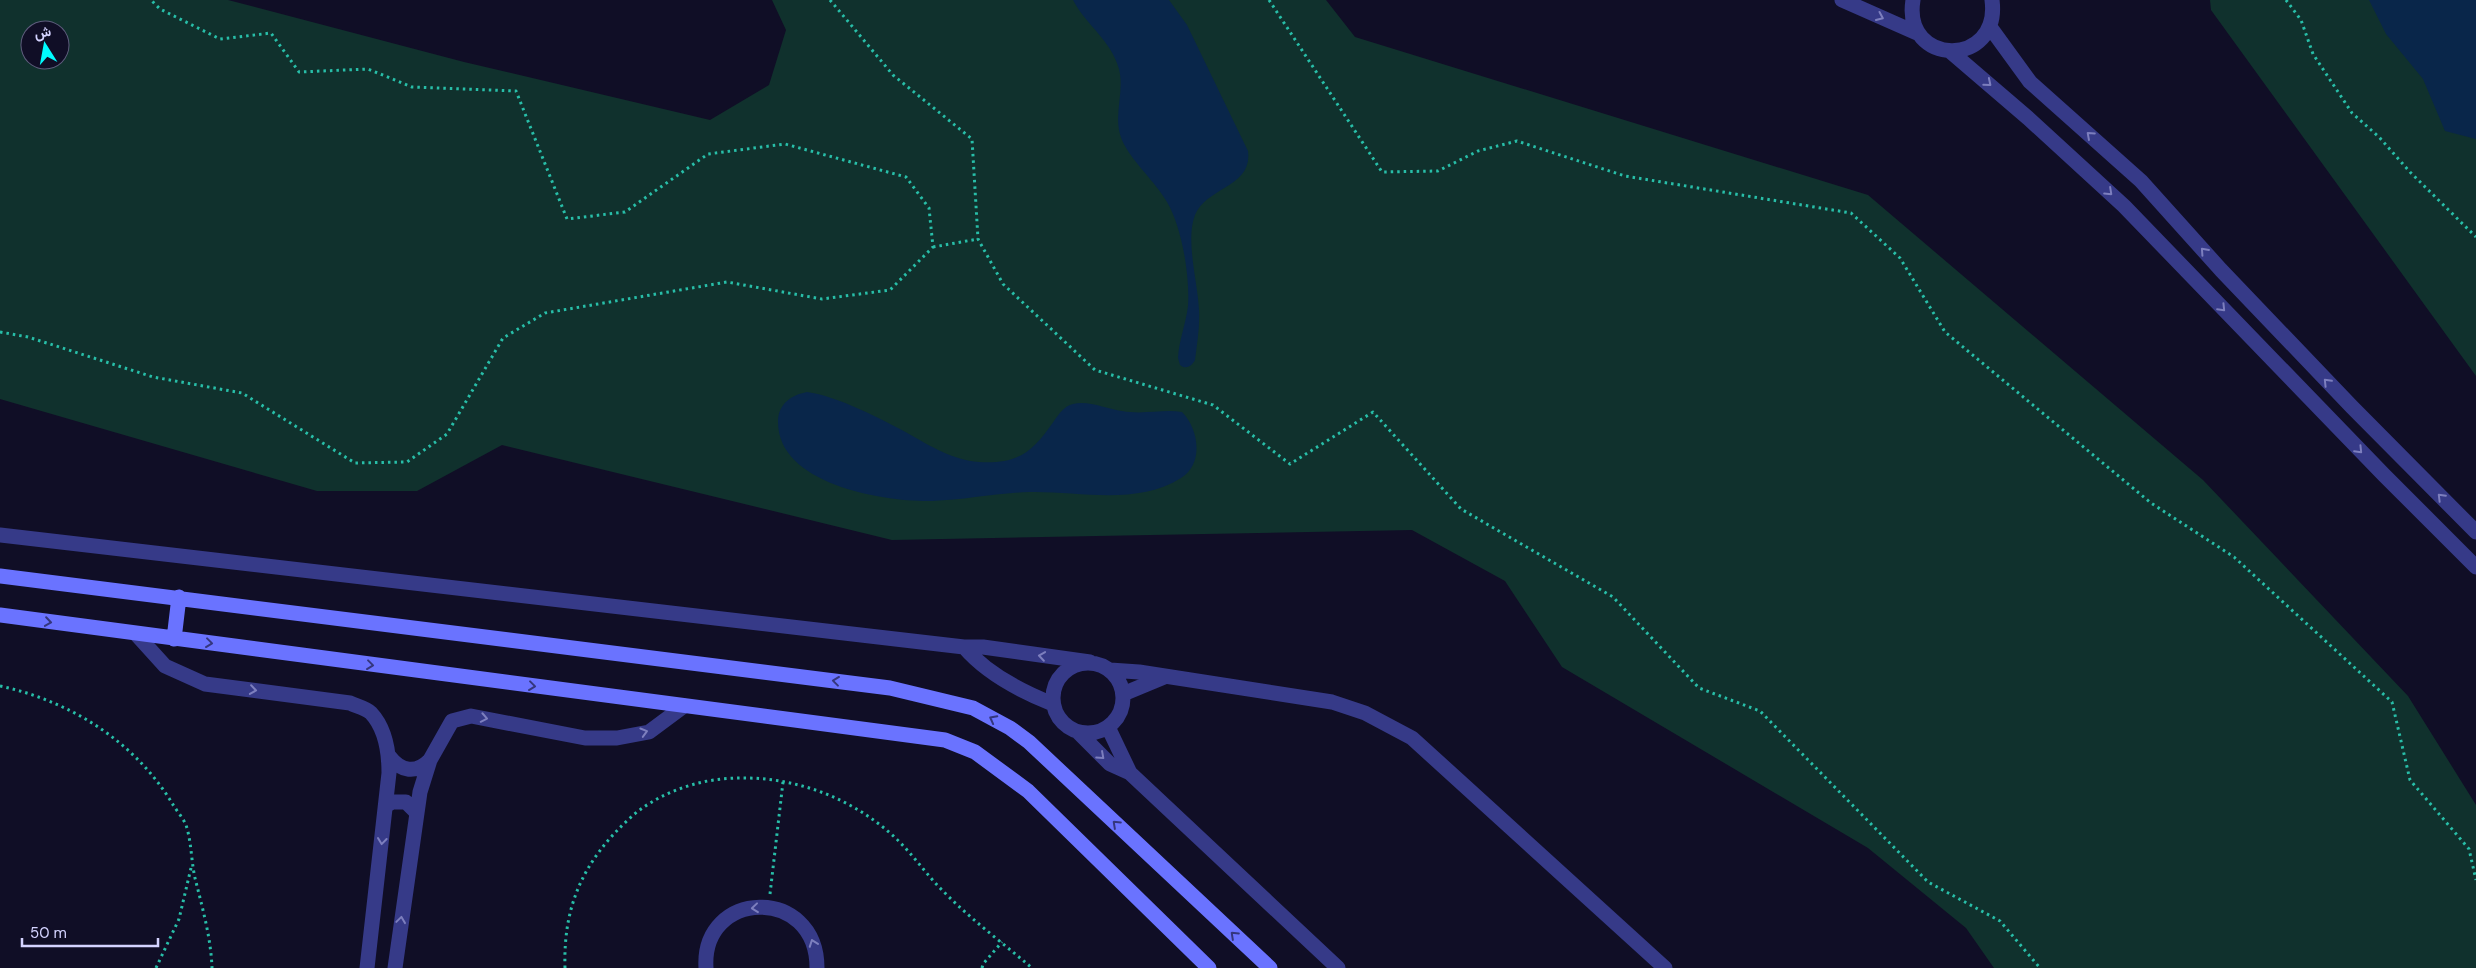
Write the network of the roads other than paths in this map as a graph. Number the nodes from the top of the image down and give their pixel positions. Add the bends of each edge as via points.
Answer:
1 (1842, 0) edge
2 (1913, 0) edge
3 (1992, 0) edge
4 (1990, 28) junction
5 (1918, 34) junction
6 (1951, 52) junction
7 (2352, 407) junction
8 (2334, 423) junction
9 (2476, 532) edge
10 (0, 535) edge
11 (2476, 567) edge
12 (0, 576) edge
13 (179, 597) junction
14 (0, 615) edge
15 (136, 634) junction
16 (174, 639) junction
17 (964, 647) junction
18 (1090, 662) junction
19 (1110, 670) junction
20 (1164, 677) junction
21 (1123, 694) junction
22 (1053, 704) junction
23 (684, 706) junction
24 (1108, 727) junction
25 (1078, 732) junction
26 (389, 756) junction
27 (430, 760) junction
28 (1130, 773) junction
29 (387, 805) junction
30 (416, 812) junction
31 (367, 968) edge
32 (394, 968) edge
33 (706, 968) edge
34 (817, 968) edge
35 (1209, 968) edge
36 (1270, 968) edge
37 (1338, 968) edge
38 (1665, 968) edge

1 -> 5 street
2 - 5 street via 1911,10
3 - 4 street
4 - 6 street via 1974,46
7 -> 4 street via 2141,181 2030,82
5 - 6 street via 1927,43
6 -> 8 street via 2124,206
7 - 8 street
9 -> 7 street
8 -> 11 street
10 - 17 street
12 - 13 street
13 - 16 street
36 -> 13 street via 1029,742 973,708 890,688
14 -> 15 street
15 - 16 street
15 -> 26 street via 165,666 205,684 350,703 370,712 385,740
16 -> 23 street
18 -> 17 street
17 - 22 street via 992,672 1029,695
18 - 19 street
18 - 22 street via 1080,663 1062,674 1054,688
19 - 20 street
19 - 21 street via 1118,678
20 - 21 street
20 - 38 street via 1332,702 1365,713 1412,738
21 - 24 street via 1122,709
22 - 25 street via 1064,724
27 -> 23 street via 452,721 471,716 585,738 617,738 649,732
23 - 35 street via 945,740 976,752 1028,791
24 - 25 street via 1097,732
24 - 28 street
25 -> 28 street via 1110,764
26 - 27 street via 409,770 417,769
26 - 29 street
27 - 30 street
28 - 37 street
29 - 30 street via 399,800
29 -> 31 street
32 -> 30 street
34 -> 33 street via 817,953 811,936 800,922 786,912 768,907 750,907 734,913 720,925 710,940 705,957

